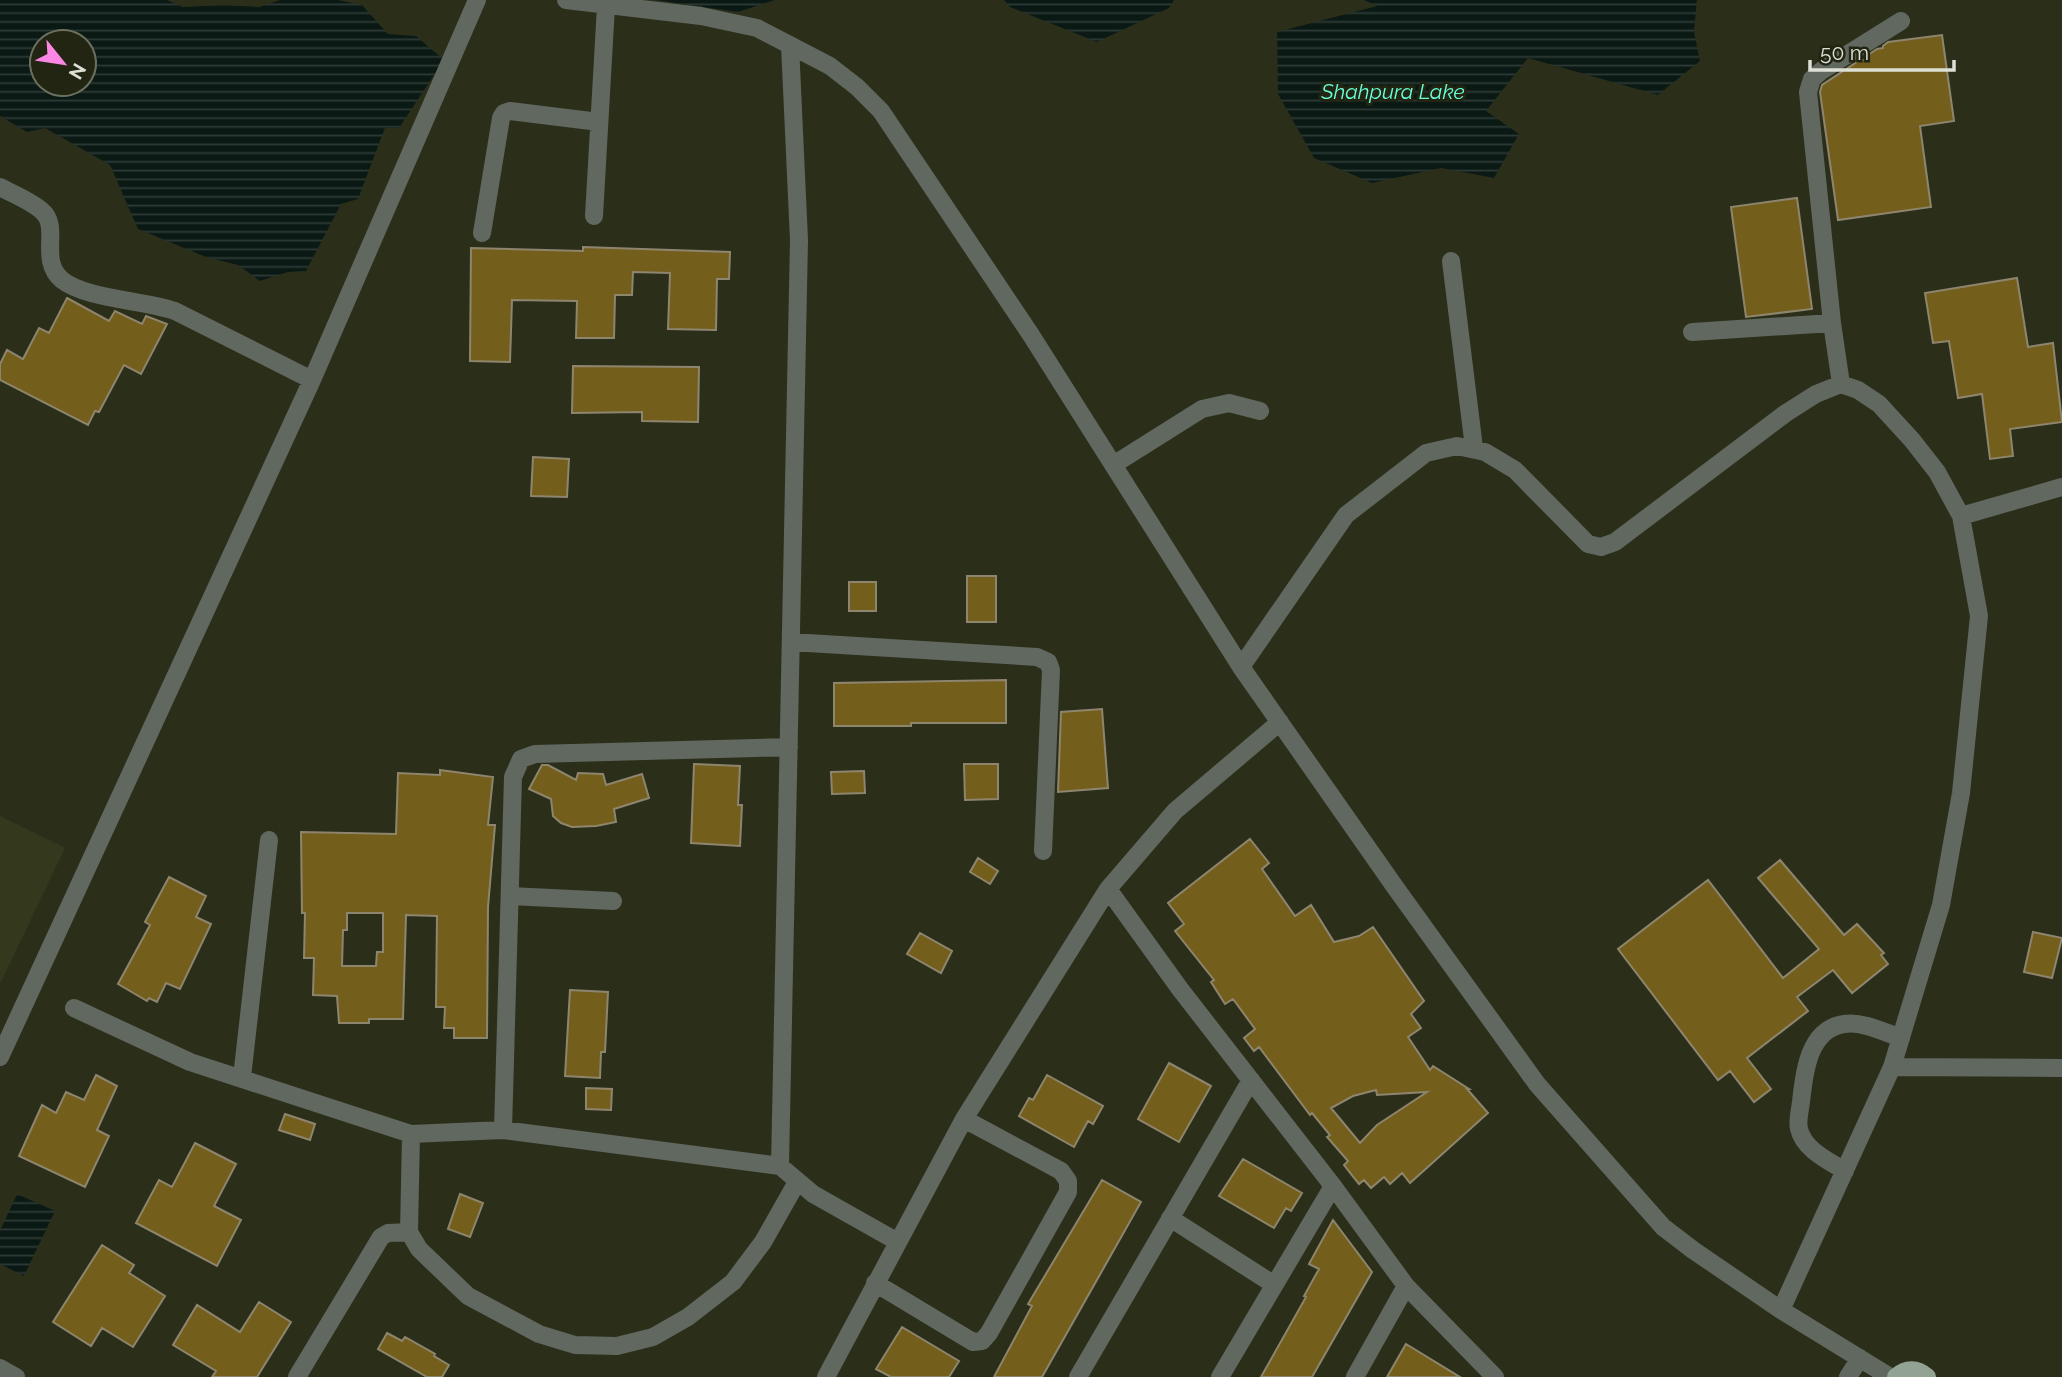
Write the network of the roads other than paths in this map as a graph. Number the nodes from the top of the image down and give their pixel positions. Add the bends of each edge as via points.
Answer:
1 (475, 0) edge
2 (566, 0) edge
3 (606, 6) junction
4 (1901, 21) dead end
5 (790, 45) junction
6 (599, 122) junction
7 (0, 187) edge
8 (594, 216) dead end
9 (482, 233) dead end
10 (1451, 261) dead end
11 (1832, 323) junction
12 (1692, 332) dead end
13 (312, 380) junction
14 (1841, 384) junction
15 (1260, 411) dead end
16 (1474, 449) junction
17 (1113, 465) junction
18 (2062, 487) edge
19 (1961, 516) junction
20 (791, 642) junction
21 (1241, 667) junction
22 (1280, 722) junction
23 (789, 747) junction
24 (269, 841) dead end
25 (1043, 850) dead end
26 (1108, 889) junction
27 (510, 896) junction
28 (613, 901) dead end
29 (74, 1008) dead end
30 (1901, 1038) junction
31 (0, 1057) edge
32 (1892, 1067) junction
33 (2062, 1068) edge
34 (242, 1077) junction
35 (1251, 1080) junction
36 (964, 1119) junction
37 (503, 1130) junction
38 (411, 1134) junction
39 (780, 1166) junction
40 (1845, 1171) junction
41 (797, 1182) junction
42 (1333, 1185) junction
43 (1170, 1218) junction
44 (409, 1232) junction
45 (898, 1242) junction
46 (875, 1283) junction
47 (1273, 1284) junction
48 (1406, 1286) junction
49 (1782, 1310) junction
50 (1860, 1358) junction
51 (0, 1368) edge
52 (831, 1375) edge
53 (1927, 1376) edge
54 (16, 1377) edge
55 (297, 1377) edge
56 (1078, 1377) edge
57 (1220, 1377) edge
58 (1354, 1377) edge
59 (1495, 1377) edge
60 (1848, 1377) edge
61 (1890, 1377) edge
62 (1896, 1377) edge

1 - 13 street
2 - 3 street
3 - 5 street via 701,16 757,28
3 - 6 street
4 - 11 street via 1821,71 1808,92
5 - 17 street via 830,66 881,111
5 - 20 street via 799,240
6 - 8 street
6 - 9 street via 504,113
7 - 13 street via 44,212 50,226 51,265 64,282 95,294 175,311
10 - 16 street
11 - 12 street
11 - 14 street
13 - 31 street
14 - 16 street via 1786,413 1615,542 1601,547 1588,544 1515,470
14 - 19 street via 1879,404 1912,440 1937,472
15 - 17 street via 1229,403 1202,409
16 - 21 street via 1457,446 1426,453 1346,515
17 - 21 street
18 - 19 street
19 - 30 street via 1979,616 1961,793 1941,905
20 - 23 street
20 - 25 street via 1037,657 1048,662
21 - 22 street
22 - 26 street via 1175,811
22 - 49 street via 1537,1084 1662,1227
23 - 27 street via 535,754 521,759 513,777
23 - 39 street
24 - 34 street
26 - 35 street
26 - 36 street
27 - 28 street
27 - 37 street
29 - 34 street via 190,1062
30 - 32 street
30 - 40 street via 1842,1024 1825,1033 1806,1063 1798,1127 1816,1153
32 - 33 street
32 - 40 street
34 - 38 street
35 - 42 street
35 - 43 street
36 - 45 street
36 - 46 street via 1061,1171 1068,1192 982,1341 973,1342
37 - 38 street
37 - 39 street
38 - 44 street
39 - 41 street
40 - 49 street
41 - 44 street via 763,1242 733,1282 653,1337 617,1346 575,1345 539,1334 468,1296 419,1249
41 - 45 street
42 - 47 street
42 - 48 street
43 - 47 street
43 - 56 street
44 - 55 street via 381,1237
45 - 46 street
46 - 52 street
47 - 57 street
48 - 58 street
48 - 59 street
49 - 50 street
50 - 60 street
50 - 61 street
51 - 54 street
53 - 62 main road via 1912,1370

